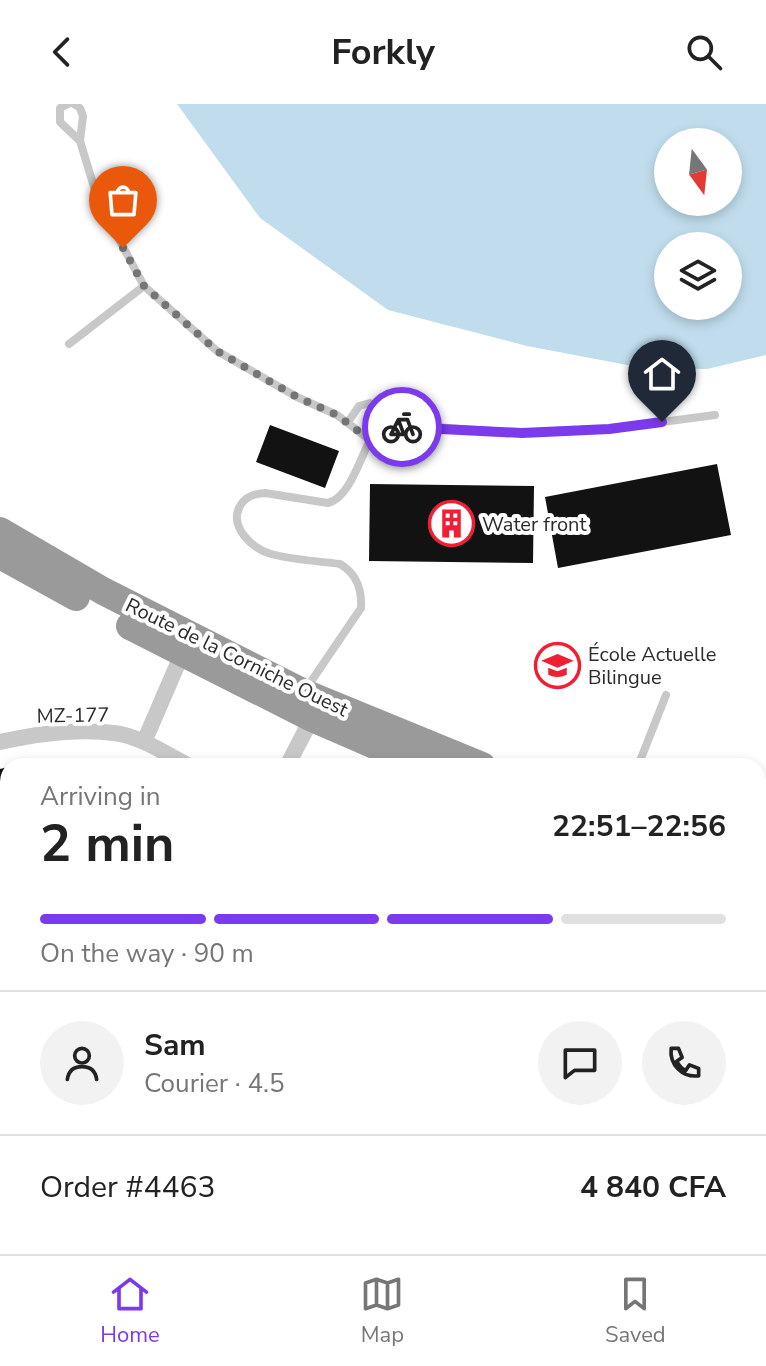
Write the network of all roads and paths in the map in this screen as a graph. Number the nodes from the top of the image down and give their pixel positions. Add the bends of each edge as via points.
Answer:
1 (67, 104) edge
2 (80, 141) junction
3 (144, 286) junction
4 (69, 344) dead end
5 (715, 415) dead end
6 (348, 422) junction
7 (398, 427) junction
8 (370, 440) junction
9 (0, 531) edge
10 (0, 555) edge
11 (182, 654) junction
12 (666, 695) dead end
13 (308, 705) junction
14 (0, 742) edge
15 (144, 742) junction
16 (174, 758) edge
17 (290, 758) edge
18 (408, 758) edge
19 (459, 758) edge
20 (641, 758) edge

1 - 2 lane via 80,108 83,116
1 - 2 lane via 59,112 60,122
2 - 3 lane via 98,200
3 - 4 lane
3 - 6 lane via 217,351
5 - 7 lane via 609,429 522,433
6 - 7 lane via 359,406 370,403 388,412
6 - 8 lane
7 - 8 lane
8 - 13 lane via 337,501 265,493 246,498 238,509 241,534 268,554 340,564 356,580 361,608
9 - 13 highway, Route de la Corniche Ouest
10 - 11 highway, Route de la Corniche Ouest
11 - 13 highway, Route de la Corniche Ouest
11 - 15 street
12 - 20 lane
13 - 17 street
13 - 18 highway, Route de la Corniche Ouest
13 - 19 highway, Route de la Corniche Ouest
14 - 15 street, MZ-177 via 34,734 115,733
15 - 16 street, MZ-177

